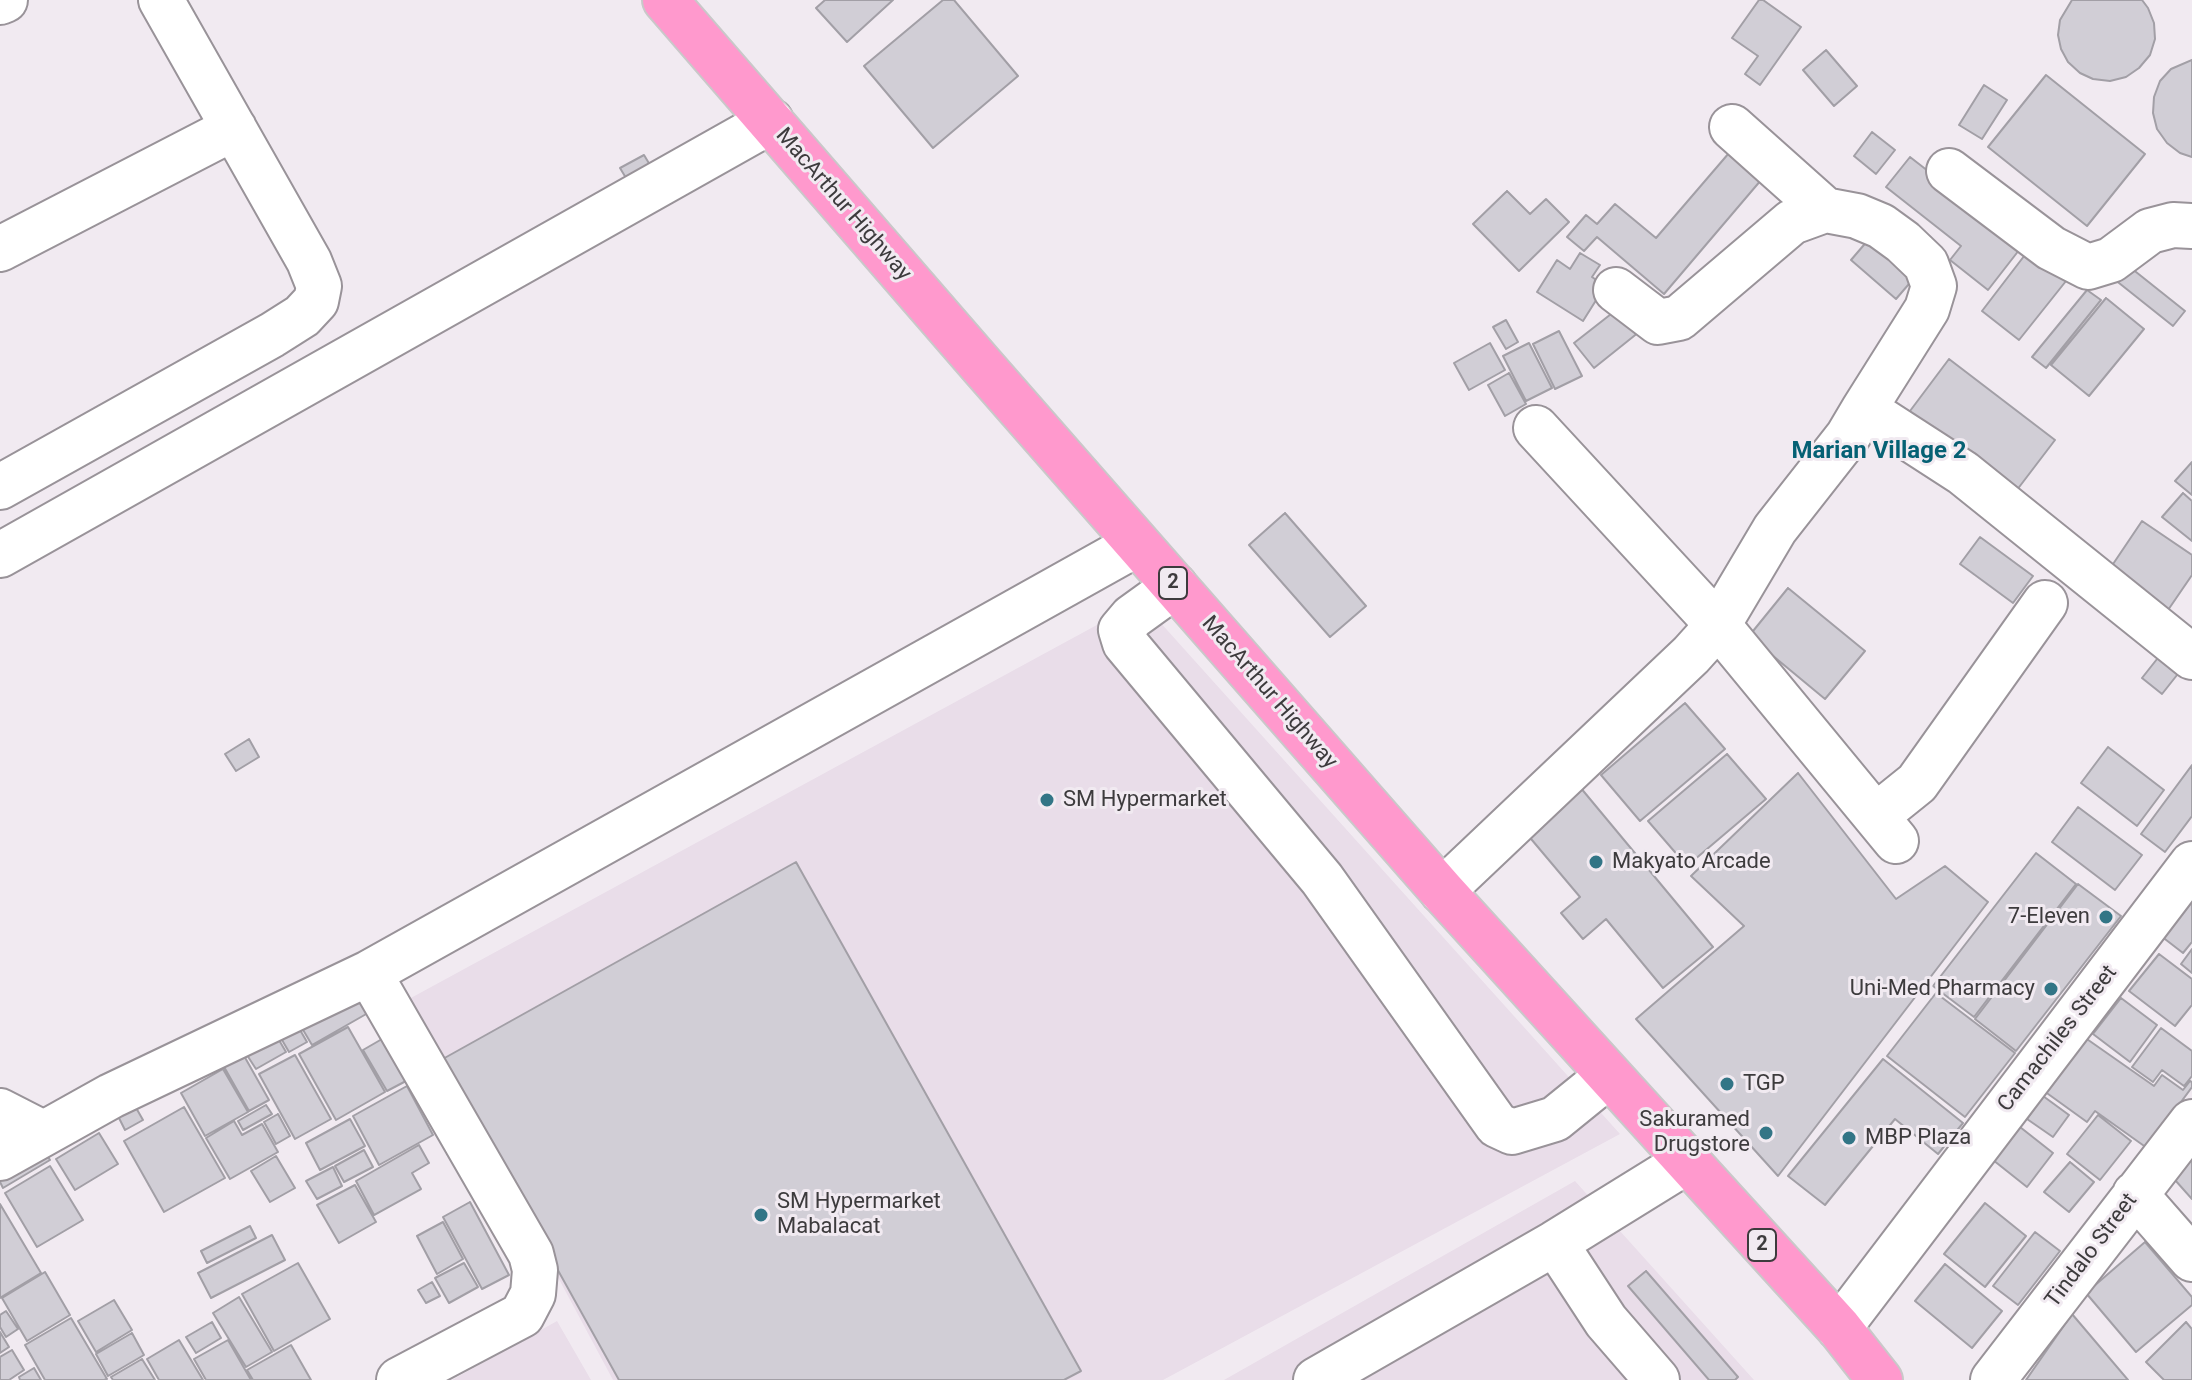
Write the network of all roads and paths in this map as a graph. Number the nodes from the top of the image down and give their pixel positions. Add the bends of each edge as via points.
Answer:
1 (161, 0) edge
2 (665, 0) edge
3 (771, 121) junction
4 (1732, 127) dead end
5 (234, 128) junction
6 (1949, 171) dead end
7 (1825, 210) junction
8 (2192, 226) edge
9 (0, 249) edge
10 (1616, 290) dead end
11 (1864, 409) junction
12 (1536, 428) dead end
13 (0, 487) edge
14 (1137, 544) junction
15 (0, 555) edge
16 (1175, 586) junction
17 (2045, 603) dead end
18 (1718, 625) junction
19 (2188, 645) edge
20 (2192, 864) edge
21 (1442, 891) junction
22 (369, 973) junction
23 (1608, 1076) junction
24 (0, 1111) edge
25 (2192, 1122) edge
26 (43, 1133) junction
27 (0, 1158) edge
28 (1686, 1162) junction
29 (2135, 1194) junction
30 (1555, 1243) junction
31 (2192, 1259) edge
32 (1839, 1328) junction
33 (399, 1380) edge
34 (1316, 1380) edge
35 (1657, 1380) edge
36 (1880, 1380) edge
37 (1993, 1380) edge

1 - 5 street
2 - 3 highway, MacArthur Highway / 2
3 - 14 highway, MacArthur Highway / 2
3 - 15 street
4 - 7 street
5 - 9 street
5 - 13 street via 309,261 319,286 316,301 272,335
6 - 8 street via 2051,248 2088,267 2111,260 2150,231
7 - 10 street via 1792,222 1679,318 1658,322
7 - 11 street via 1881,226 1926,264 1934,286 1927,309
11 - 18 street via 1775,529
11 - 19 street via 1963,473
12 - 18 street
14 - 16 highway, MacArthur Highway / 2
14 - 22 street
16 - 21 highway, MacArthur Highway / 2
16 - 23 street via 1132,617 1121,630 1125,643 1322,879 1497,1125 1512,1132 1555,1119
17 - 18 street via 1886,828
18 - 21 street
20 - 32 street, Camachiles Street
21 - 23 highway, MacArthur Highway / 2
22 - 26 street
22 - 33 street via 531,1254 535,1270 533,1294 522,1315
23 - 28 highway, MacArthur Highway / 2
24 - 26 street
25 - 29 street, Tindalo Street
26 - 27 street
28 - 30 street
28 - 32 highway, MacArthur Highway / 2
29 - 31 street
29 - 37 street, Tindalo Street
30 - 34 street
30 - 35 street via 1606,1321
32 - 36 highway, MacArthur Highway / 2

